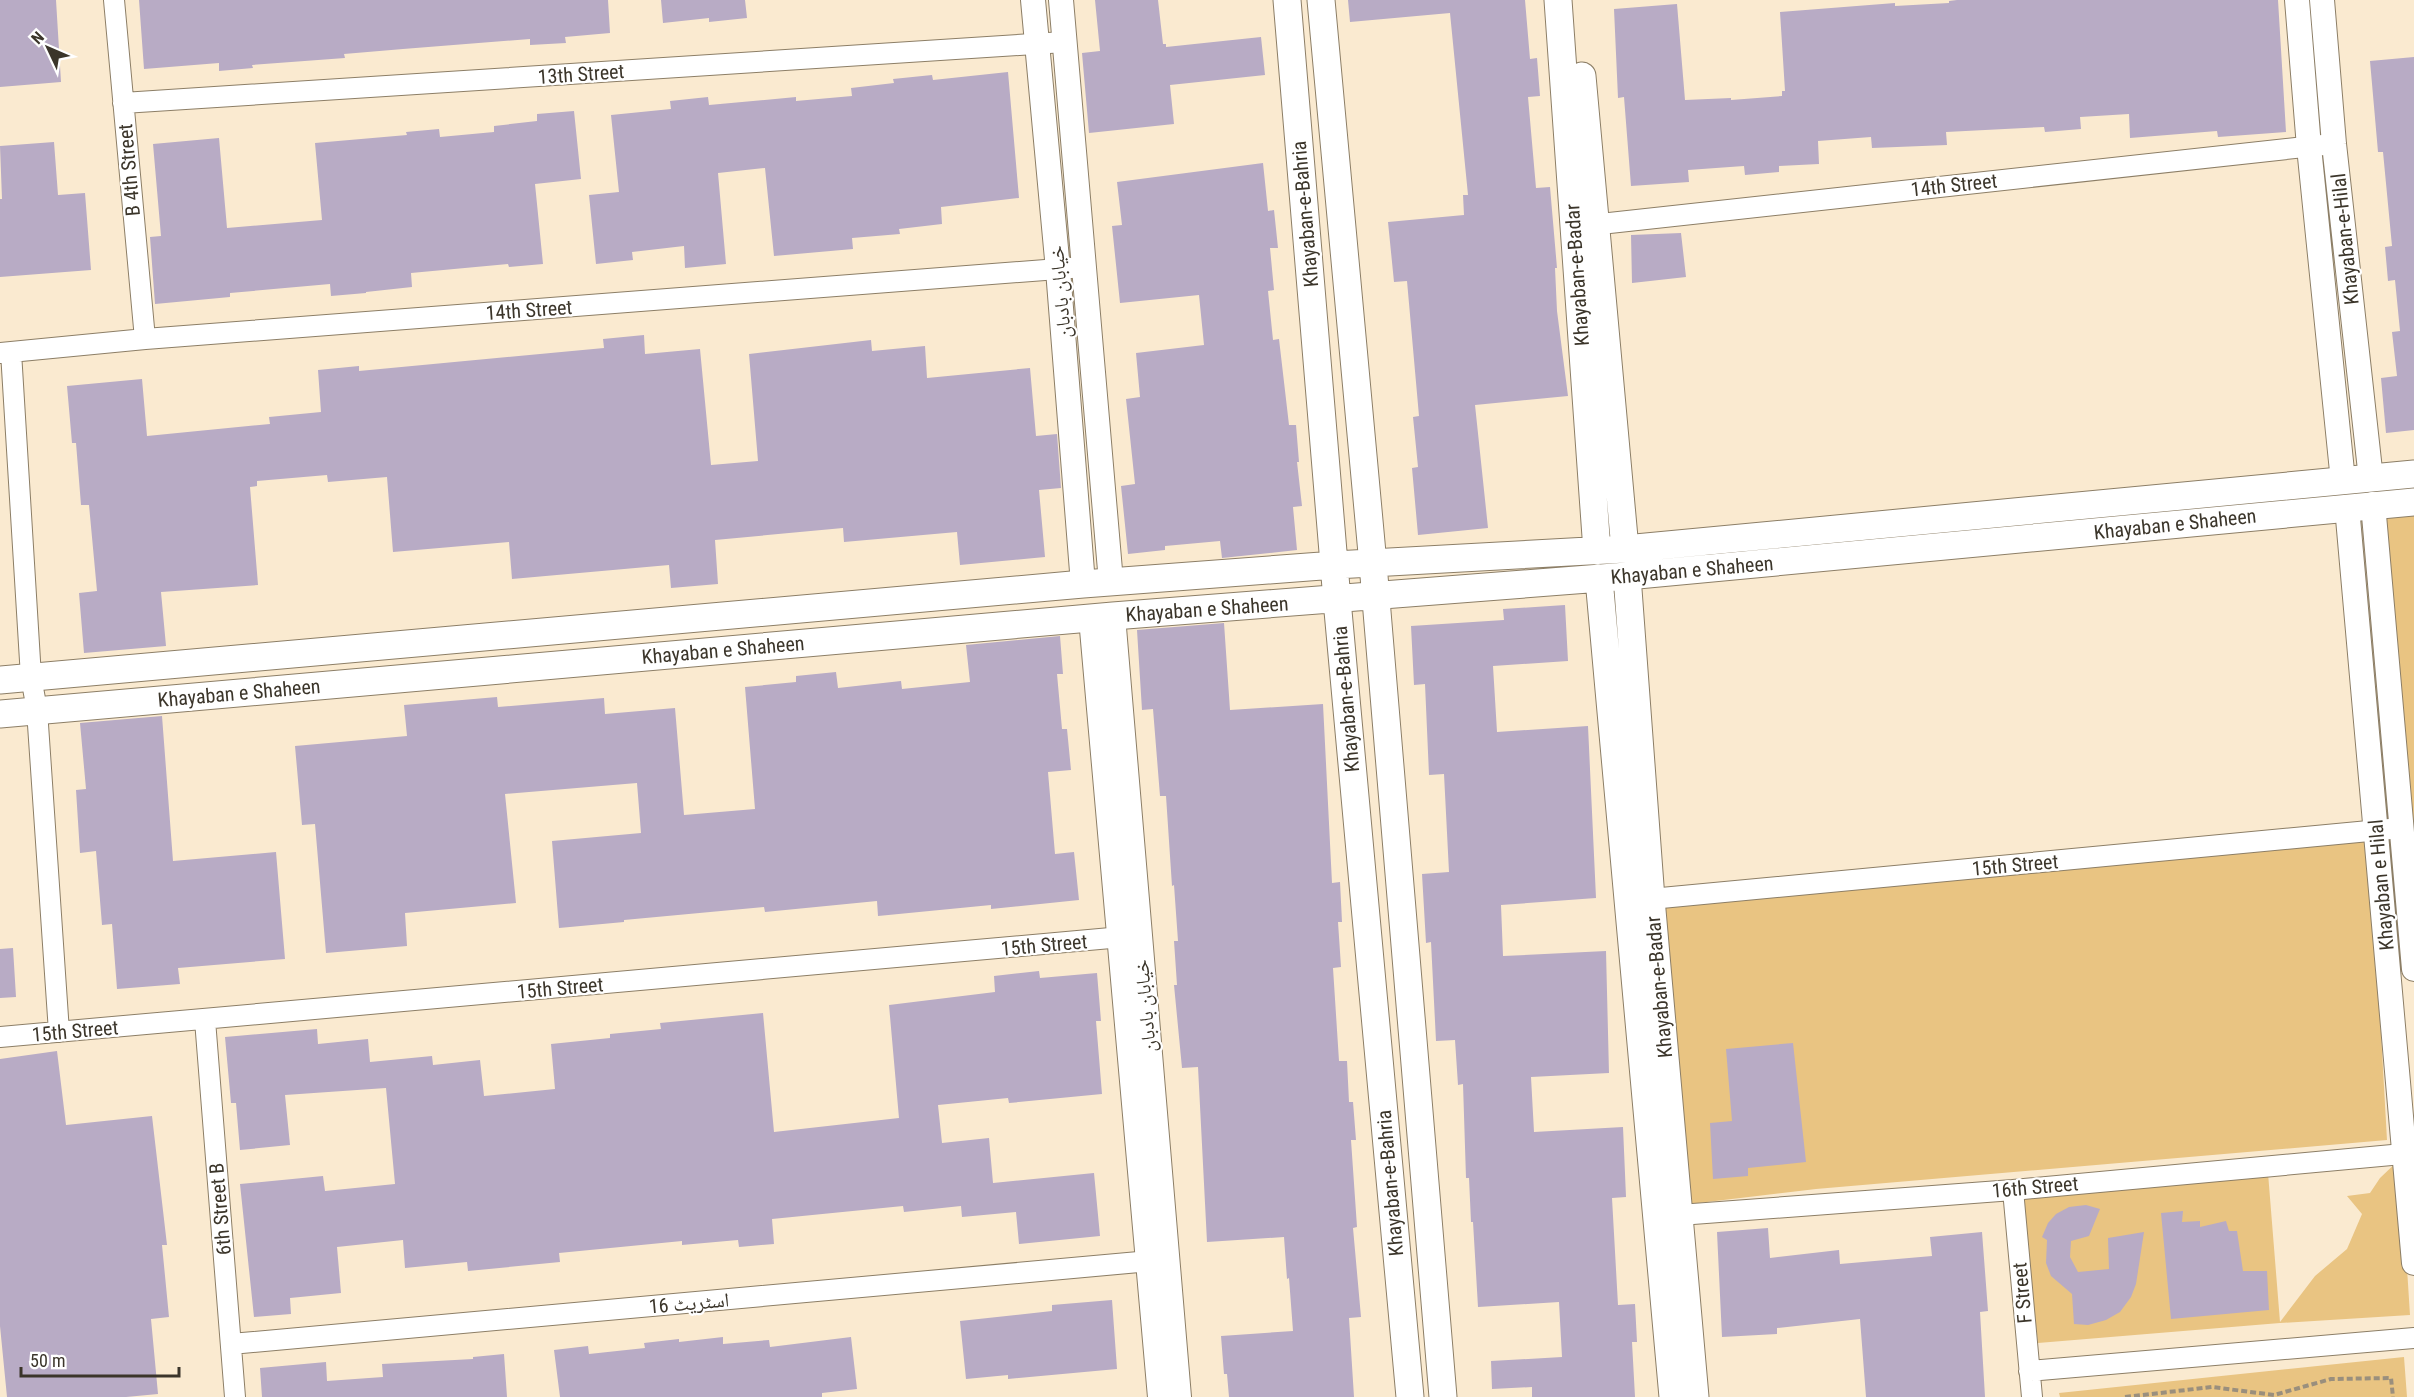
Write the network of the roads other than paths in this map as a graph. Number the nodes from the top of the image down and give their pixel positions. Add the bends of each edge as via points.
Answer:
1 (114, 0) edge
2 (1033, 0) edge
3 (1061, 0) edge
4 (1287, 0) edge
5 (1321, 0) edge
6 (1558, 0) edge
7 (1575, 0) edge
8 (2297, 0) edge
9 (2322, 0) edge
10 (1064, 42) junction
11 (1038, 45) junction
12 (123, 103) junction
13 (2334, 144) junction
14 (2309, 147) junction
15 (1585, 226) junction
16 (1084, 267) junction
17 (1058, 270) junction
18 (145, 339) junction
19 (5, 352) edge
20 (2414, 474) edge
21 (2359, 493) junction
22 (2414, 502) edge
23 (1807, 532) junction
24 (1625, 549) junction
25 (1597, 551) junction
26 (1808, 559) junction
27 (1373, 564) junction
28 (1335, 566) junction
29 (1627, 576) junction
30 (1599, 579) junction
31 (1111, 582) junction
32 (1083, 584) junction
33 (1375, 596) junction
34 (1337, 600) junction
35 (1102, 617) junction
36 (31, 677) junction
37 (0, 680) edge
38 (37, 711) junction
39 (0, 714) edge
40 (2402, 828) junction
41 (2376, 830) junction
42 (1640, 900) junction
43 (1129, 936) junction
44 (2414, 969) edge
45 (205, 1020) junction
46 (59, 1032) junction
47 (0, 1037) edge
48 (2409, 1154) edge
49 (2013, 1190) junction
50 (1668, 1216) junction
51 (1157, 1261) junction
52 (2414, 1263) edge
53 (2414, 1338) edge
54 (231, 1344) junction
55 (2029, 1371) junction
56 (235, 1397) edge
57 (1160, 1397) edge
58 (1179, 1397) edge
59 (1410, 1397) edge
60 (1443, 1397) edge
61 (1673, 1397) edge
62 (1695, 1397) edge
63 (2032, 1397) edge

1 - 12 street, B 4th Street
2 - 11 street, خیابان بادبان
3 - 10 street, خیابان بادبان
4 - 28 main road, Khayaban-e-Bahria
5 - 27 main road, Khayaban-e-Bahria
6 - 15 main road, Khayaban-e-Badar
7 - 15 main road, Khayaban-e-Badar
8 - 14 street
9 - 13 street, Khayaban-e-Hilal
10 - 11 street, 13th Street
10 - 16 street, خیابان بادبان
11 - 12 street, 13th Street
11 - 17 street, خیابان بادبان
12 - 18 street, B 4th Street
13 - 14 street, 14th Street
13 - 21 street, Khayaban-e-Hilal
14 - 15 street, 14th Street
14 - 21 street
15 - 24 main road, Khayaban-e-Badar
15 - 25 main road, Khayaban-e-Badar
16 - 17 street, 14th Street
16 - 31 street, خیابان بادبان
17 - 18 street, 14th Street
17 - 32 street, خیابان بادبان
18 - 19 street, 14th Street
19 - 36 street
20 - 21 main road, Khayaban e Shaheen
21 - 22 main road, Khayaban e Shaheen
21 - 23 main road, Khayaban e Shaheen
21 - 26 main road, Khayaban e Shaheen
21 - 40 street, Khayaban-e-Hilal
21 - 41 street, Khayaban e Hilal
23 - 24 main road, Khayaban e Shaheen
23 - 26 main road
24 - 25 main road, Khayaban e Shaheen
25 - 27 main road, Khayaban e Shaheen
26 - 29 main road, Khayaban e Shaheen
27 - 28 main road, Khayaban e Shaheen
27 - 33 main road, Khayaban-e-Bahria
28 - 31 main road, Khayaban e Shaheen
28 - 34 main road, Khayaban-e-Bahria
29 - 30 main road, Khayaban e Shaheen
29 - 42 main road, Khayaban-e-Badar
30 - 33 main road, Khayaban e Shaheen
30 - 42 main road, Khayaban-e-Badar
31 - 32 main road, Khayaban e Shaheen
32 - 36 main road, Khayaban e Shaheen
33 - 34 main road, Khayaban e Shaheen
33 - 60 main road, Khayaban-e-Bahria
34 - 35 main road, Khayaban e Shaheen
34 - 59 main road, Khayaban-e-Bahria
35 - 38 main road, Khayaban e Shaheen
35 - 43 street, خیابان بادبان
36 - 37 main road, Khayaban e Shaheen
36 - 38 street
38 - 39 main road, Khayaban e Shaheen
38 - 46 street
40 - 41 street, 15th Street
40 - 44 street, Khayaban-e-Hilal
41 - 42 street, 15th Street
41 - 48 street, Khayaban e Hilal
42 - 50 main road, Khayaban-e-Badar
43 - 45 street, 15th Street
43 - 51 street, خیابان بادبان
45 - 46 street, 15th Street
45 - 54 street, 6th Street B
46 - 47 street, 15th Street
48 - 49 street, 16th Street
48 - 52 street, Khayaban e Hilal
49 - 50 street, 16th Street
49 - 55 street, F Street
50 - 61 main road, Khayaban-e-Badar
50 - 62 main road, Khayaban-e-Badar
51 - 54 street, اسٹریٹ 16
51 - 57 street, خیابان بادبان
51 - 58 street, خیابان بادبان
53 - 55 street
54 - 56 street, 6th Street B
55 - 63 street, F Street

